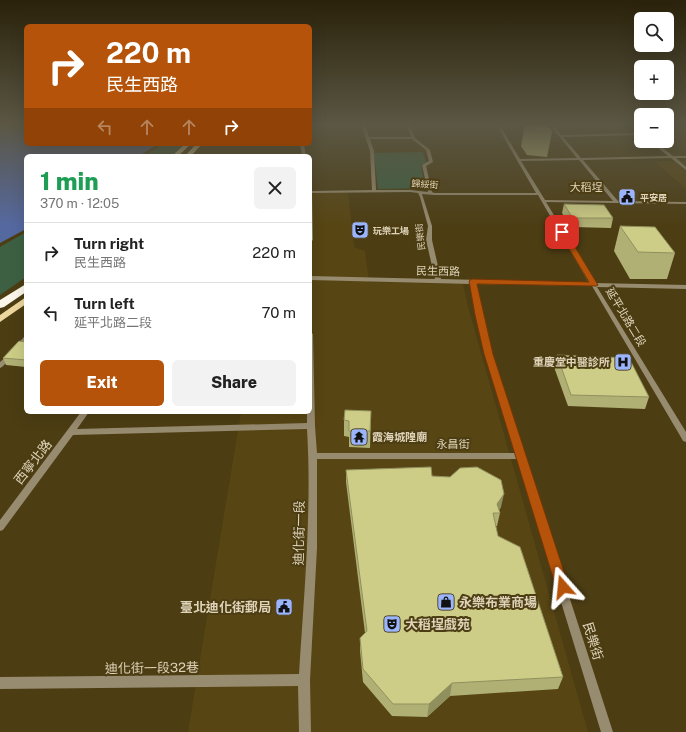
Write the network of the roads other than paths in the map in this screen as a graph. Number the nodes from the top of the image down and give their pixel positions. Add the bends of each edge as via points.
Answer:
1 (372, 158) edge
2 (430, 158) edge
3 (665, 158) edge
4 (672, 158) edge
5 (519, 160) joint
6 (581, 160) junction
7 (686, 169) edge
8 (312, 191) edge
9 (374, 192) junction
10 (419, 192) junction
11 (430, 193) junction
12 (539, 194) junction
13 (544, 201) junction
14 (617, 202) junction
15 (686, 203) edge
16 (312, 278) edge
17 (438, 281) junction
18 (472, 281) junction
19 (594, 285) junction
20 (686, 287) edge
21 (24, 288) edge
22 (24, 301) edge
23 (0, 305) edge
24 (0, 319) edge
25 (24, 340) edge
26 (0, 366) edge
27 (84, 414) edge
28 (311, 414) edge
29 (311, 426) junction
30 (72, 432) junction
31 (686, 439) edge
32 (313, 456) junction
33 (521, 456) junction
34 (0, 527) edge
35 (304, 680) junction
36 (0, 683) edge
37 (305, 732) edge
38 (607, 732) edge

1 - 9 street
2 - 11 street via 431,162 424,166
3 - 6 street
4 - 7 street
5 - 6 street
5 - 12 street, 延平北路二段
6 - 14 street
8 - 9 street, 歸綏街
9 - 10 street, 歸綏街
10 - 11 street, 歸綏街
10 - 17 street, 民樂街 via 430,226 430,240
11 - 12 street, 歸綏街
12 - 13 street, 延平北路二段
13 - 14 street
13 - 19 street, 延平北路二段
14 - 15 street
16 - 17 street, 民生西路
17 - 18 street, 民生西路
18 - 19 street, 民生西路
18 - 33 street, 民樂街 via 485,342
19 - 20 street, 民生西路
19 - 31 street, 延平北路二段
21 - 23 highway
22 - 24 main road
25 - 26 street
27 - 30 street, 西寧北路
28 - 29 street, 迪化街一段
29 - 30 street
29 - 32 street, 迪化街一段
30 - 34 street, 西寧北路
32 - 33 street, 永昌街
32 - 35 street, 迪化街一段 via 312,548
33 - 38 street, 民樂街
35 - 36 street, 迪化街一段32巷
35 - 37 street, 迪化街一段

